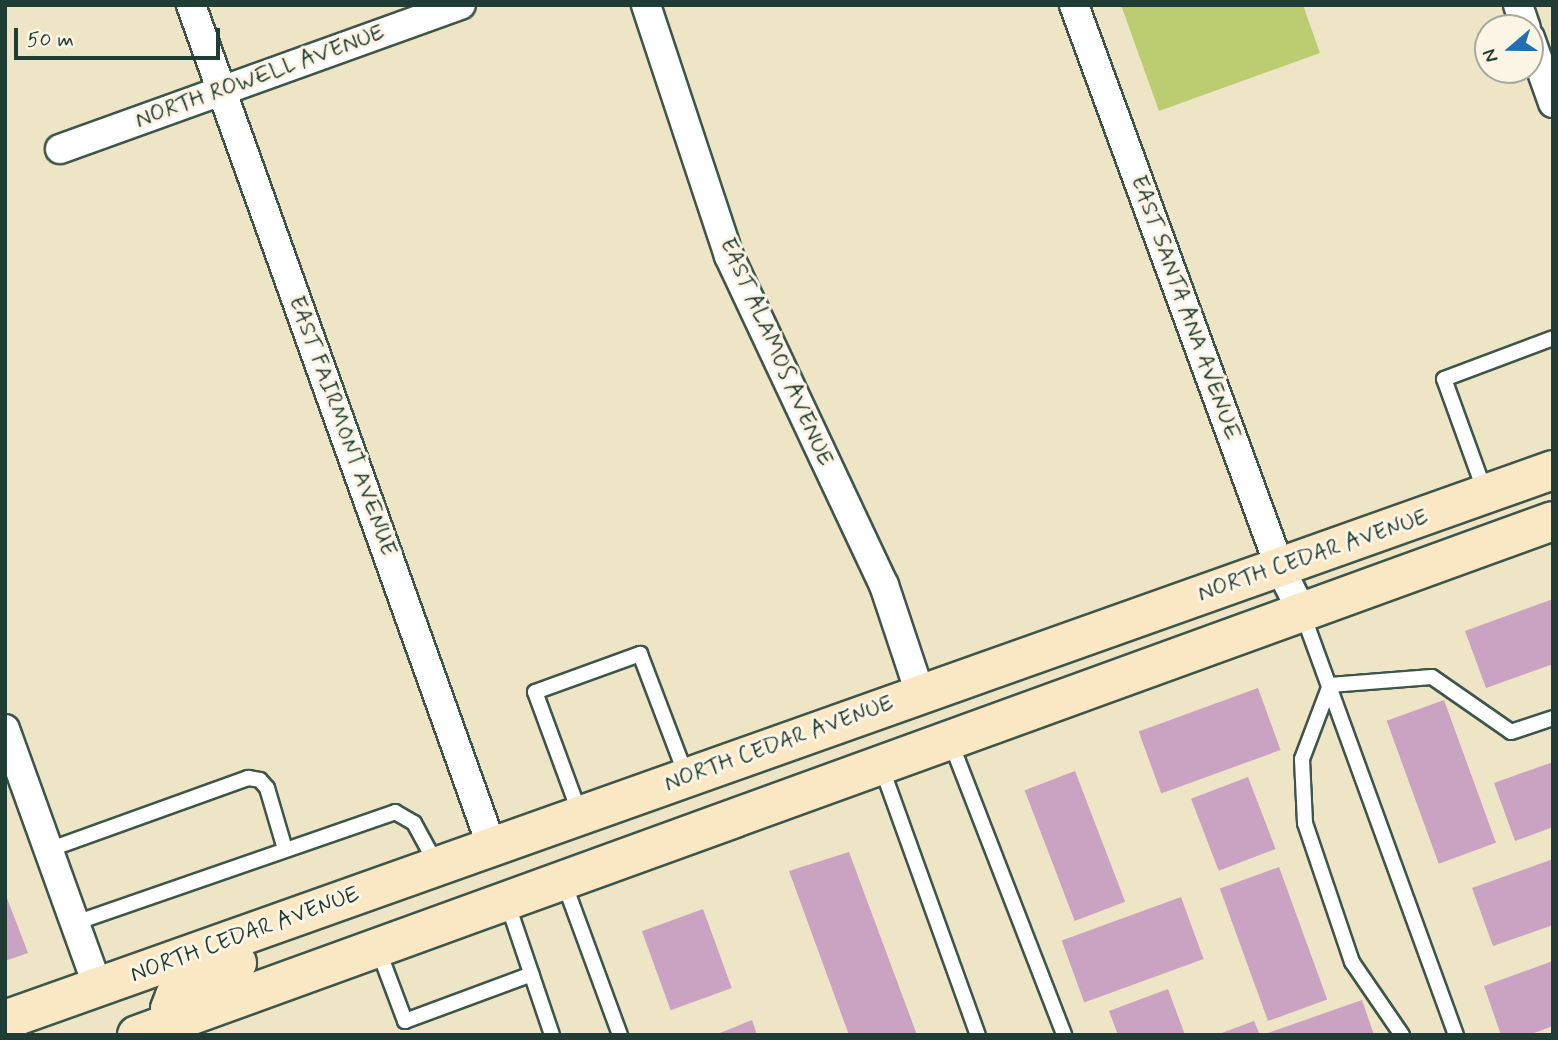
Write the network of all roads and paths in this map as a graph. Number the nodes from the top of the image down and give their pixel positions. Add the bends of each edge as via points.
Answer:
1 (191, 5) edge
2 (461, 5) edge
3 (646, 5) edge
4 (1074, 5) edge
5 (1544, 78) edge
6 (222, 91) junction
7 (1553, 103) edge
8 (60, 149) dead end
9 (1553, 338) edge
10 (1553, 470) edge
11 (1486, 494) junction
12 (1553, 522) edge
13 (1280, 568) junction
14 (1301, 610) junction
15 (1330, 685) junction
16 (920, 693) junction
17 (1553, 718) edge
18 (5, 729) edge
19 (950, 740) junction
20 (880, 765) junction
21 (687, 778) junction
22 (580, 816) junction
23 (492, 847) junction
24 (48, 849) junction
25 (285, 849) junction
26 (438, 867) junction
27 (401, 879) junction
28 (563, 879) junction
29 (505, 898) junction
30 (75, 923) junction
31 (378, 947) junction
32 (532, 974) junction
33 (98, 987) junction
34 (5, 1020) edge
35 (175, 1028) edge
36 (137, 1035) edge
37 (552, 1035) edge
38 (620, 1035) edge
39 (978, 1035) edge
40 (1064, 1035) edge
41 (1402, 1035) edge
42 (1456, 1035) edge

1 - 6 street, EAST FAIRMONT AVENUE
2 - 6 street, NORTH ROWELL AVENUE
3 - 16 street, EAST ALAMOS AVENUE via 729,256 884,585
4 - 13 street, EAST SANTA ANA AVENUE
5 - 7 street
6 - 8 street, NORTH ROWELL AVENUE
6 - 23 street, EAST FAIRMONT AVENUE
9 - 11 lane via 1444,379
10 - 11 main road, NORTH CEDAR AVENUE
11 - 13 main road, NORTH CEDAR AVENUE
12 - 14 main road, NORTH CEDAR AVENUE
13 - 14 street, EAST SANTA ANA AVENUE
13 - 16 main road, NORTH CEDAR AVENUE
14 - 15 lane
14 - 19 main road, NORTH CEDAR AVENUE
15 - 17 lane via 1432,677 1511,732
15 - 41 lane via 1302,759 1305,823 1352,962
15 - 42 lane
16 - 21 main road, NORTH CEDAR AVENUE
18 - 24 street
19 - 20 main road, NORTH CEDAR AVENUE
19 - 40 lane
20 - 28 main road, NORTH CEDAR AVENUE
20 - 39 lane
21 - 22 main road, NORTH CEDAR AVENUE
21 - 22 lane via 640,654 535,692
22 - 23 main road, NORTH CEDAR AVENUE
22 - 29 main road via 568,842 528,857 516,867
23 - 26 main road, NORTH CEDAR AVENUE
23 - 31 main road via 487,870 479,878 401,909
24 - 25 lane via 248,778 260,780 267,788
24 - 30 street
25 - 26 lane via 395,812 414,823
25 - 30 lane
26 - 27 main road, NORTH CEDAR AVENUE
27 - 33 main road, NORTH CEDAR AVENUE
27 - 35 main road via 273,949 188,984 175,996 170,1009
28 - 29 main road, NORTH CEDAR AVENUE
28 - 38 lane
29 - 31 main road, NORTH CEDAR AVENUE
29 - 32 lane
30 - 33 street
31 - 32 lane via 405,1021
31 - 35 main road, NORTH CEDAR AVENUE
32 - 37 lane
33 - 34 main road, NORTH CEDAR AVENUE
35 - 36 main road, NORTH CEDAR AVENUE

